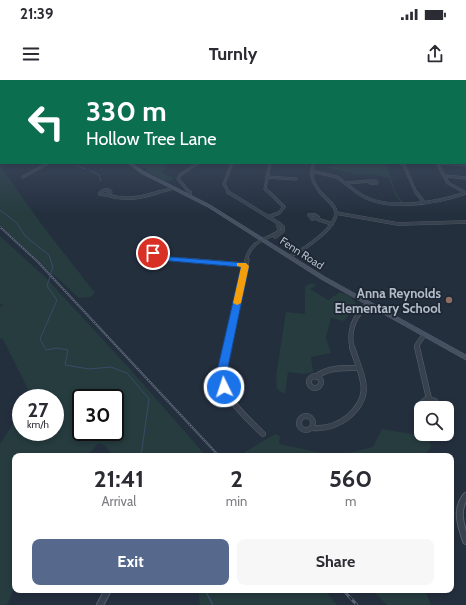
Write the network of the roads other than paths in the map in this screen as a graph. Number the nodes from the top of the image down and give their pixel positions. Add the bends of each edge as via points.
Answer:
1 (45, 164) edge
2 (132, 164) edge
3 (196, 164) edge
4 (231, 164) edge
5 (270, 164) edge
6 (314, 164) edge
7 (404, 164) edge
8 (438, 164) edge
9 (311, 172) junction
10 (445, 176) junction
11 (23, 177) dead end
12 (267, 177) junction
13 (466, 178) edge
14 (296, 179) dead end
15 (369, 182) dead end
16 (347, 183) junction
17 (174, 188) junction
18 (188, 190) junction
19 (183, 192) junction
20 (466, 193) edge
21 (107, 195) dead end
22 (190, 195) junction
23 (423, 202) junction
24 (336, 213) junction
25 (268, 217) junction
26 (317, 219) dead end
27 (466, 222) edge
28 (332, 224) junction
29 (264, 240) junction
30 (162, 257) dead end
31 (289, 257) junction
32 (246, 266) junction
33 (368, 304) junction
34 (424, 335) junction
35 (466, 358) edge
36 (359, 368) junction
37 (316, 377) dead end
38 (429, 399) junction
39 (423, 401) edge
40 (435, 401) edge
41 (313, 428) dead end
42 (263, 434) dead end
43 (466, 496) edge
44 (466, 541) edge
45 (107, 593) edge
46 (100, 605) edge

1 - 11 street
2 - 17 street, Fenn Road
3 - 18 street via 178,177 178,181
4 - 25 street via 224,183 226,192
5 - 12 street
6 - 9 street
7 - 23 street via 416,193
8 - 10 street
9 - 16 street via 330,174
9 - 24 street via 315,186
10 - 13 street
10 - 20 street via 451,186
12 - 14 street
12 - 25 street via 266,189 284,206 280,213
15 - 16 street
16 - 23 street via 362,197 379,202
17 - 19 street, Fenn Road
17 - 21 street via 136,198
18 - 19 street
18 - 22 street
19 - 22 street, Fenn Road
20 - 23 street via 448,200
22 - 29 street, Fenn Road
24 - 27 street via 398,224
24 - 28 street
25 - 29 street via 282,225 282,232 270,240
26 - 28 street
28 - 31 street via 308,246
29 - 31 street, Fenn Road
29 - 32 street via 250,249
30 - 32 street
31 - 33 street, Fenn Road
32 - 42 street via 222,377 230,398
33 - 34 street, Fenn Road
33 - 36 street via 359,312 351,328 351,346
34 - 35 street, Fenn Road
34 - 38 street via 417,345 417,352
36 - 37 street via 325,371
36 - 41 street via 365,388 360,406 352,415 331,427 322,430
38 - 39 street
38 - 40 street
43 - 44 street via 460,506
45 - 46 street

